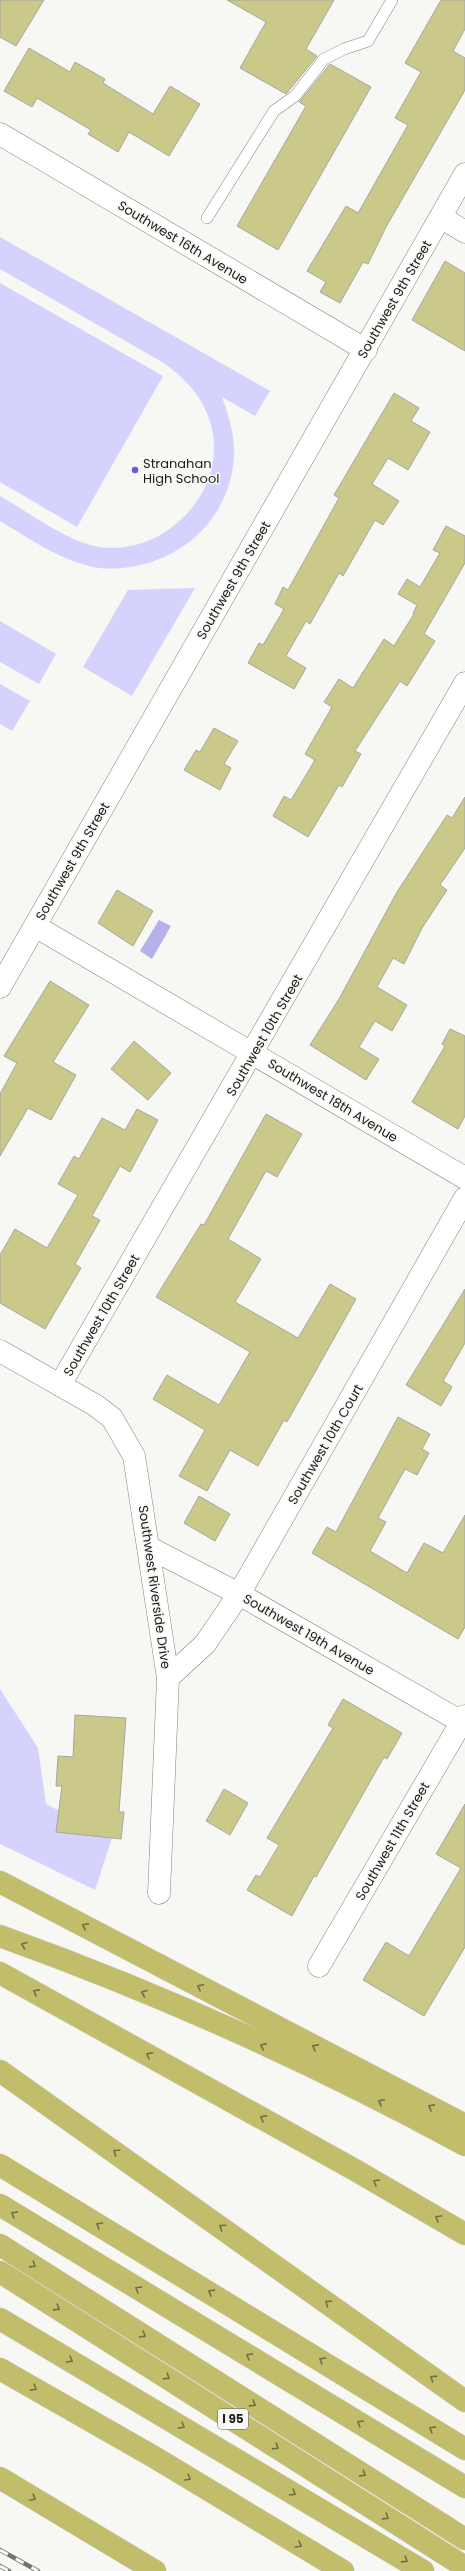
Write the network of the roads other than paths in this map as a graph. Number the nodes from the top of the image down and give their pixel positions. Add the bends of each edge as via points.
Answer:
1 (392, 0) edge
2 (0, 134) edge
3 (465, 174) edge
4 (207, 218) dead end
5 (441, 218) junction
6 (465, 232) edge
7 (366, 350) junction
8 (465, 683) edge
9 (34, 926) junction
10 (0, 987) edge
11 (253, 1053) junction
12 (465, 1178) edge
13 (465, 1198) edge
14 (0, 1350) edge
15 (60, 1385) junction
16 (150, 1548) junction
17 (239, 1594) junction
18 (168, 1678) junction
19 (464, 1721) edge
20 (0, 1882) edge
21 (159, 1893) dead end
22 (0, 1936) edge
23 (319, 1966) dead end
24 (0, 1973) edge
25 (0, 2071) edge
26 (465, 2125) edge
27 (465, 2145) edge
28 (0, 2165) edge
29 (0, 2205) edge
30 (465, 2234) edge
31 (0, 2244) edge
32 (0, 2272) edge
33 (0, 2319) edge
34 (0, 2369) edge
35 (465, 2401) edge
36 (465, 2449) edge
37 (0, 2478) edge
38 (465, 2487) edge
39 (465, 2539) edge
40 (465, 2567) edge
41 (155, 2571) edge
42 (343, 2571) edge
43 (423, 2571) edge

1 - 4 lane via 368,41 324,59 295,96 274,111
2 - 7 street, Southwest 16th Avenue
3 - 5 street, Southwest 9th Street
5 - 6 street
5 - 7 street, Southwest 9th Street
7 - 9 street, Southwest 9th Street
8 - 11 street, Southwest 10th Street
9 - 10 street, Southwest 9th Street
9 - 11 street, Southwest 18th Avenue
11 - 12 street, Southwest 18th Avenue
11 - 15 street, Southwest 10th Street
13 - 17 street, Southwest 10th Court
14 - 15 street, Southwest Riverside Drive
15 - 16 street, Southwest Riverside Drive via 112,1418 134,1456
16 - 17 street, Southwest 19th Avenue
16 - 18 street, Southwest Riverside Drive
17 - 18 street, Southwest 10th Court via 205,1644
17 - 19 street, Southwest 19th Avenue
18 - 21 street, Southwest Riverside Drive
19 - 23 street, Southwest 11th Street
26 -> 20 highway
27 -> 22 highway via 374,2098 239,2034 96,1973
30 -> 24 highway via 349,2166
35 -> 25 highway
36 -> 28 highway
38 -> 29 highway
31 -> 39 highway
32 -> 40 highway, I 95
33 -> 43 highway
34 -> 42 highway
37 -> 41 highway

